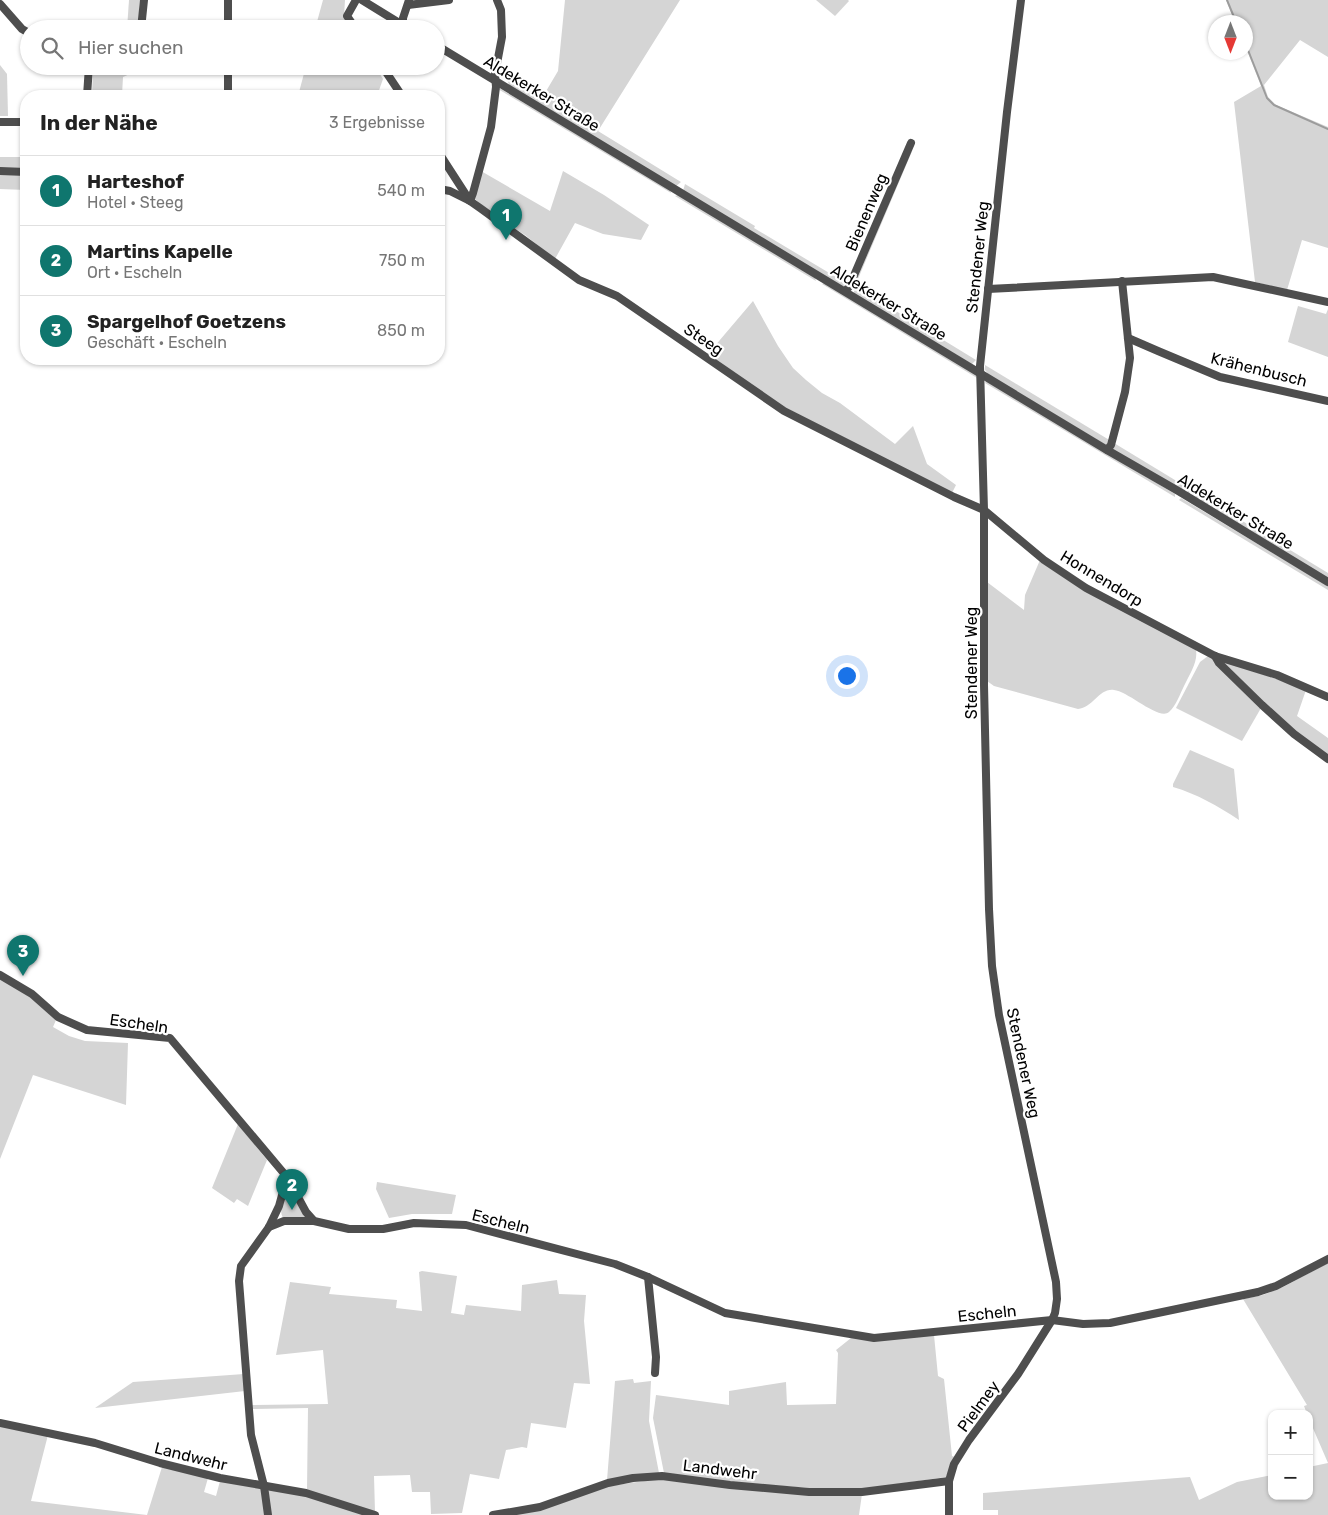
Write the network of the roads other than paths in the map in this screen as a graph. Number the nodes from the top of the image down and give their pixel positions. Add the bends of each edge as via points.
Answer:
1 (144, 0) edge
2 (228, 0) edge
3 (356, 0) edge
4 (362, 0) edge
5 (449, 0) edge
6 (497, 0) edge
7 (1021, 0) edge
8 (408, 2) edge
9 (0, 4) edge
10 (142, 20) edge
11 (228, 20) edge
12 (350, 20) edge
13 (395, 20) edge
14 (404, 20) edge
15 (20, 28) edge
16 (445, 50) edge
17 (88, 75) edge
18 (228, 75) edge
19 (388, 75) edge
20 (496, 81) junction
21 (87, 90) edge
22 (228, 90) edge
23 (398, 90) edge
24 (0, 122) edge
25 (20, 122) edge
26 (911, 142) dead end
27 (445, 162) edge
28 (0, 171) edge
29 (20, 172) edge
30 (445, 190) edge
31 (470, 200) junction
32 (1122, 281) junction
33 (988, 289) junction
34 (846, 291) junction
35 (1328, 302) edge
36 (1128, 338) junction
37 (980, 374) junction
38 (1328, 401) edge
39 (1107, 450) junction
40 (984, 510) junction
41 (1328, 582) edge
42 (1215, 656) junction
43 (1328, 697) edge
44 (1328, 759) edge
45 (0, 975) edge
46 (287, 1177) junction
47 (314, 1221) junction
48 (269, 1227) junction
49 (1328, 1259) edge
50 (648, 1277) junction
51 (1052, 1320) junction
52 (655, 1373) dead end
53 (0, 1423) edge
54 (948, 1480) junction
55 (264, 1486) junction
56 (268, 1515) edge
57 (375, 1515) edge
58 (493, 1515) edge
59 (949, 1515) edge

1 - 10 street
2 - 11 street
3 - 12 street via 347,16
4 - 13 street
5 - 8 street
6 - 20 street via 503,30
7 - 33 street, Stendener Weg
8 - 14 street
9 - 15 street
16 - 20 street, Aldekerker Straße
17 - 21 street
18 - 22 street
19 - 23 street
20 - 31 street via 491,127
20 - 34 street, Aldekerker Straße
24 - 25 street
26 - 34 street, Bienenweg
27 - 31 street, Steeg
28 - 29 street
30 - 31 street
31 - 40 street, Steeg via 579,280 617,296 784,411
32 - 33 street
32 - 35 street via 1213,277
32 - 36 street
33 - 37 street, Stendener Weg
34 - 37 street, Aldekerker Straße
36 - 38 street, Krähenbusch via 1220,376
36 - 39 street via 1130,358 1125,392
37 - 39 street, Aldekerker Straße
37 - 40 street, Stendener Weg
39 - 41 street, Aldekerker Straße
40 - 42 street, Honnendorp via 1044,560 1086,588
40 - 51 street, Stendener Weg via 984,685 992,966 999,1015 1056,1282
42 - 43 street, Honnendorp via 1276,675
42 - 44 street, Honnendorp via 1262,705
45 - 46 street, Escheln via 32,994 58,1017 87,1030 170,1038
46 - 47 street, Escheln
46 - 48 street
47 - 48 street, Escheln via 284,1221
47 - 50 street, Escheln via 349,1229 383,1229 414,1223 466,1225 615,1264
48 - 55 street via 241,1266 239,1281 251,1435
49 - 51 street, Escheln via 1258,1292 1110,1323
50 - 51 street, Escheln via 725,1313 874,1338
50 - 52 street
51 - 54 street, Pielmey via 1018,1374 969,1440
53 - 55 street, Landwehr
54 - 58 street, Landwehr via 862,1492 809,1492 662,1476 633,1478 608,1483 540,1507
54 - 59 street, Pielmey
55 - 56 street
55 - 57 street, Landwehr via 306,1493

